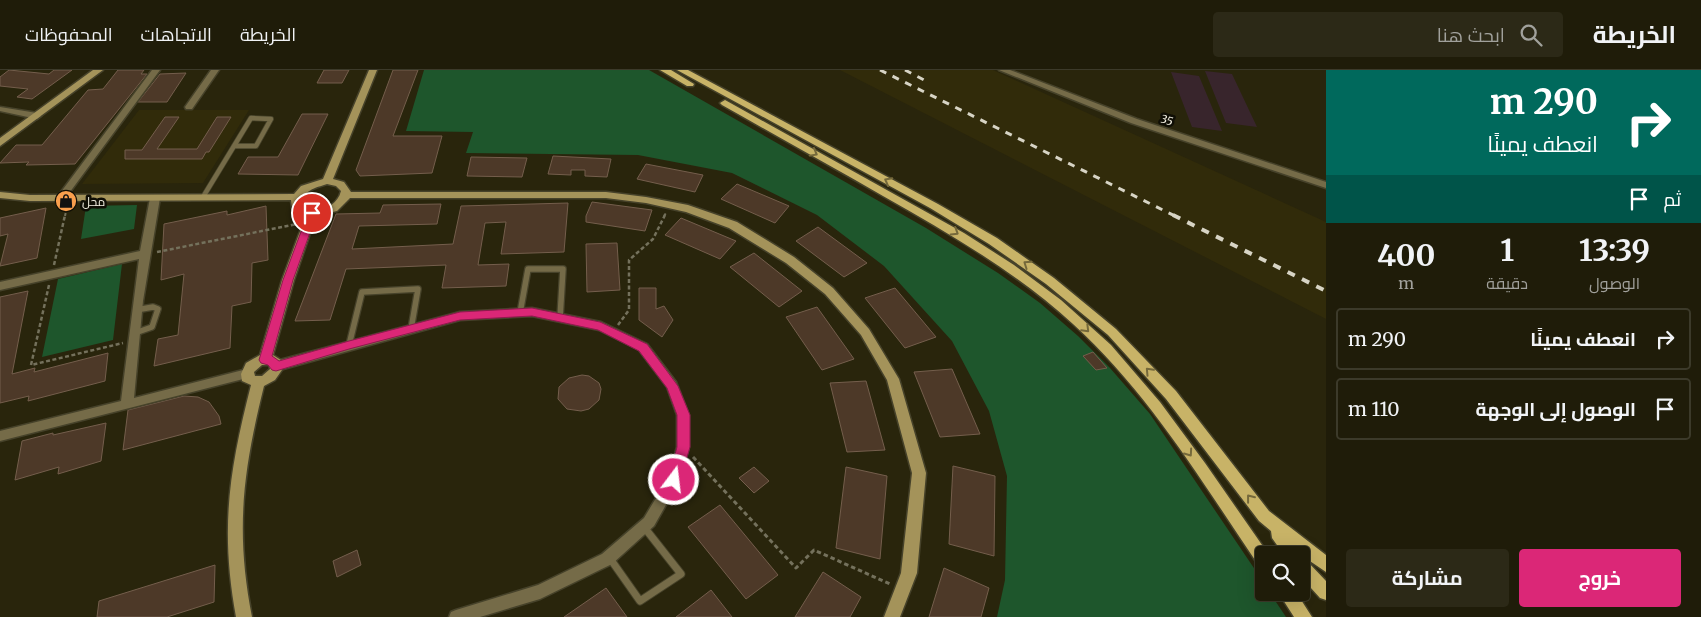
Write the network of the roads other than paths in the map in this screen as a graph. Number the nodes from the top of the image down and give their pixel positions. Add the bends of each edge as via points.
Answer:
1 (100, 70) edge
2 (156, 70) edge
3 (215, 70) edge
4 (372, 70) edge
5 (664, 70) edge
6 (681, 70) edge
7 (1003, 70) edge
8 (189, 107) dead end
9 (0, 109) edge
10 (37, 116) junction
11 (0, 143) edge
12 (234, 146) junction
13 (327, 181) junction
14 (1326, 185) edge
15 (0, 195) edge
16 (346, 195) junction
17 (202, 197) junction
18 (297, 197) junction
19 (65, 198) junction
20 (155, 198) junction
21 (311, 217) junction
22 (144, 254) junction
23 (0, 286) edge
24 (136, 310) junction
25 (520, 313) junction
26 (560, 318) junction
27 (411, 329) junction
28 (132, 337) junction
29 (349, 345) junction
30 (271, 363) junction
31 (253, 378) junction
32 (127, 404) junction
33 (0, 436) edge
34 (1264, 516) junction
35 (644, 527) junction
36 (1286, 546) edge
37 (1255, 548) edge
38 (610, 557) junction
39 (1326, 564) edge
40 (1310, 575) edge
41 (1326, 592) edge
42 (1292, 601) edge
43 (461, 616) edge
44 (244, 617) edge
45 (892, 617) edge
46 (1304, 617) edge

1 - 10 street
2 - 19 street
3 - 8 street
4 - 13 street
5 -> 37 main road via 941,223 986,251 1078,321 1159,409
34 -> 6 main road via 1171,395 1112,332 1058,287 993,241 934,206
7 - 14 street, 35 via 1134,121
9 - 10 street
10 - 11 street
12 - 12 lane via 251,118 272,119 256,146
12 - 17 lane
13 - 16 street via 340,184
13 - 18 street via 312,184
15 - 19 street
16 - 21 street via 330,210
16 - 45 street via 606,195 688,209 733,225 790,260 829,291 870,340 893,379 919,473 909,573
17 - 18 street
17 - 20 street
18 - 21 street via 295,202 300,210
19 - 20 street
20 - 22 street
21 - 30 street via 288,280
22 - 23 street
22 - 24 street
24 - 28 street
24 - 28 lane via 158,309 153,328
25 - 26 street
25 - 26 lane via 528,269 563,269
25 - 27 street via 460,316
26 - 35 street via 600,326 643,347 672,386 683,415 684,447 674,480
27 - 29 street
27 - 29 lane via 418,289 362,292
28 - 32 street
29 - 30 street
30 - 31 street via 271,376
30 - 31 street via 252,365
31 - 32 street
31 - 44 street via 234,509 235,562
32 - 33 street
34 - 36 main road
34 - 39 main road
35 - 38 street
35 - 38 lane via 681,574 640,601
38 - 43 street via 540,592
40 - 41 main road
42 - 46 main road

